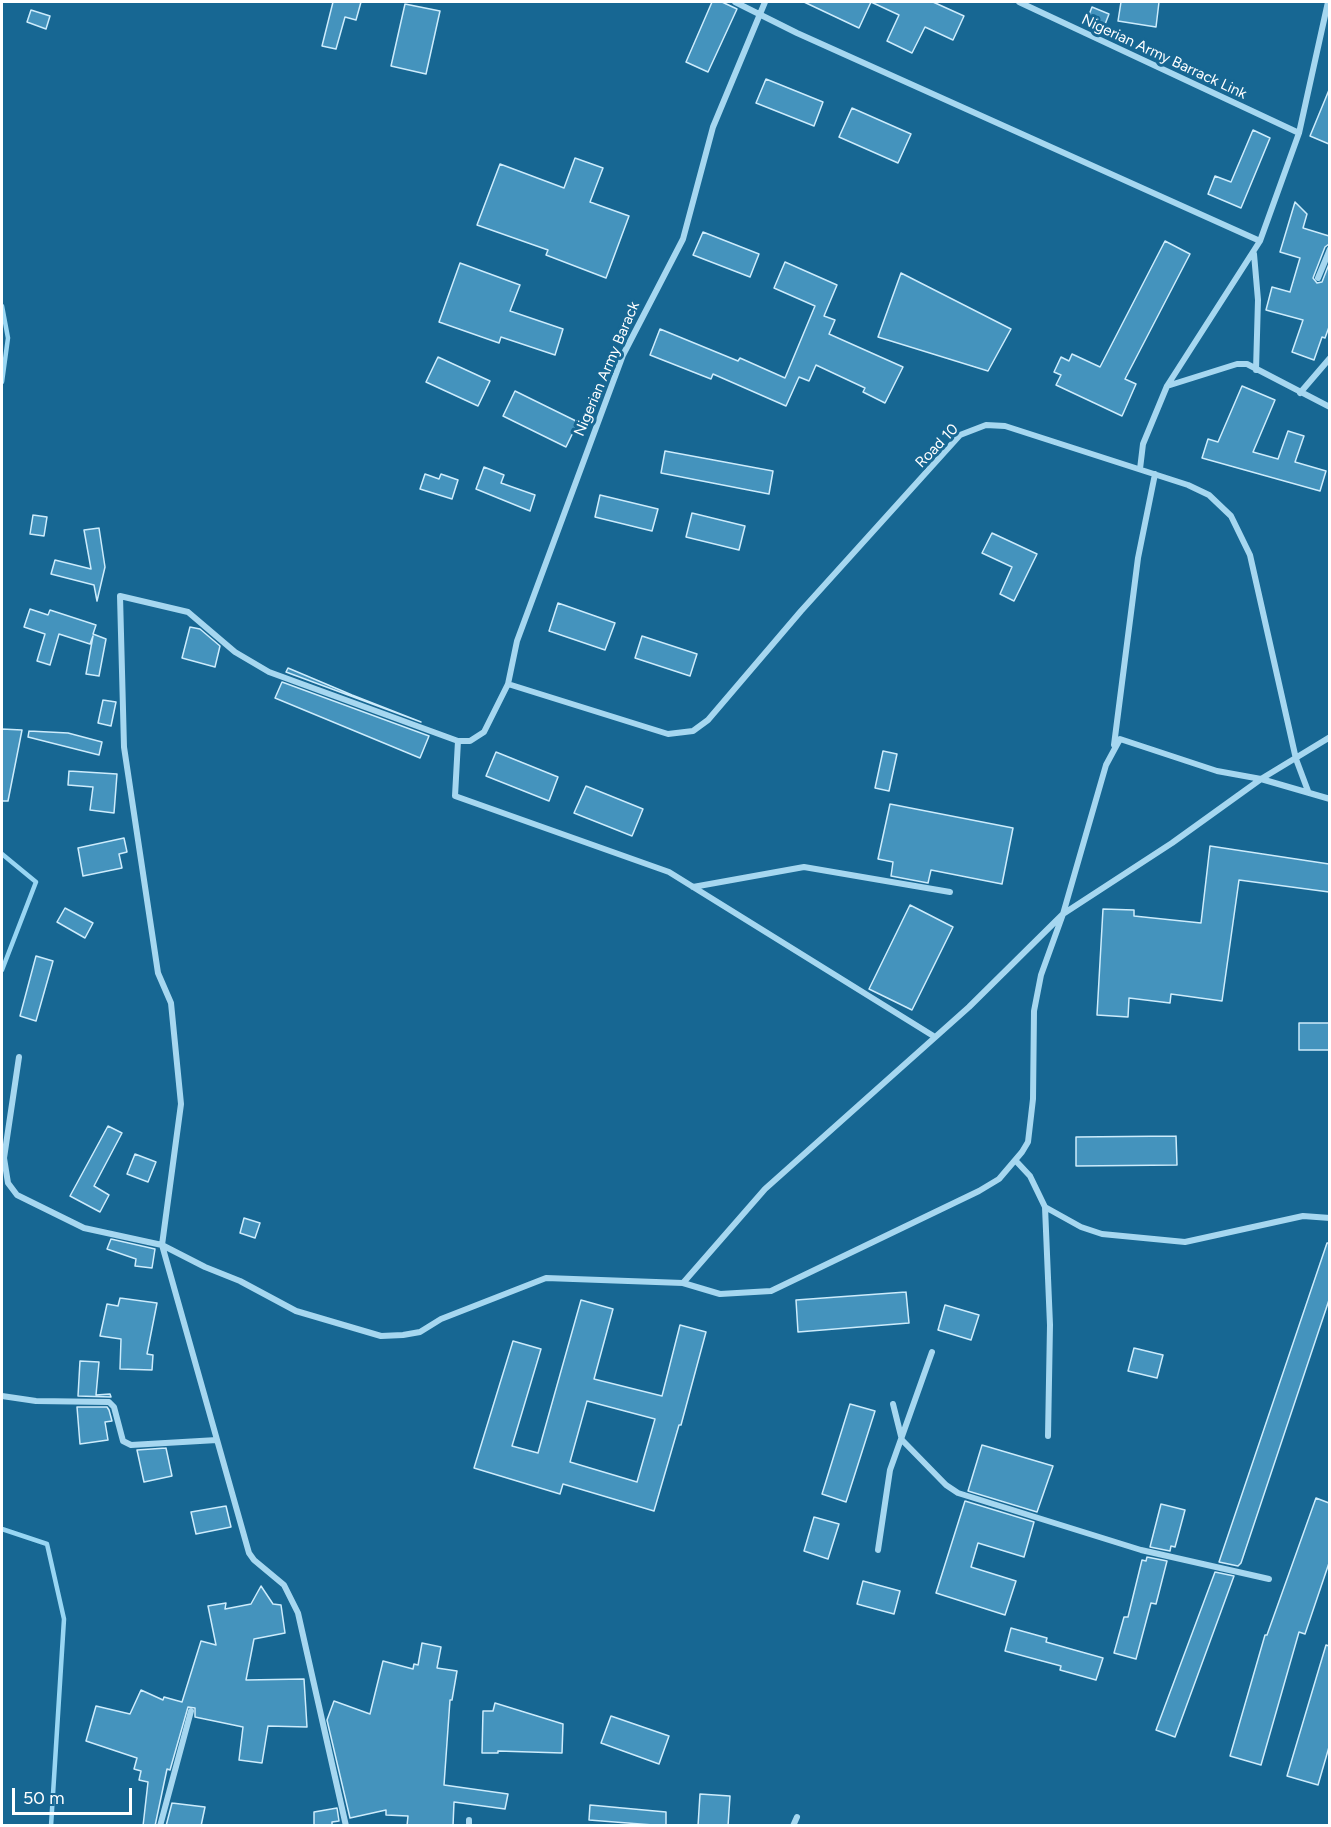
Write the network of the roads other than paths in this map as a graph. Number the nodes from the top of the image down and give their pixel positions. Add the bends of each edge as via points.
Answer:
1 (735, 2) edge
2 (765, 2) edge
3 (1019, 2) edge
4 (1328, 2) edge
5 (761, 13) junction
6 (1299, 133) junction
7 (1260, 242) junction
8 (1329, 249) edge
9 (1253, 253) junction
10 (1318, 278) dead end
11 (1329, 358) edge
12 (1256, 370) junction
13 (1167, 386) junction
14 (1300, 393) junction
15 (1329, 407) edge
16 (1140, 469) junction
17 (1155, 474) junction
18 (508, 684) junction
19 (1329, 737) edge
20 (458, 741) junction
21 (1114, 746) junction
22 (1296, 759) junction
23 (1261, 780) junction
24 (1308, 791) junction
25 (1329, 799) edge
26 (692, 887) junction
27 (950, 892) dead end
28 (1063, 914) junction
29 (935, 1037) junction
30 (19, 1057) dead end
31 (1016, 1161) junction
32 (1045, 1207) junction
33 (1329, 1218) edge
34 (162, 1245) junction
35 (683, 1283) junction
36 (932, 1352) dead end
37 (2, 1396) edge
38 (893, 1404) dead end
39 (1048, 1436) dead end
40 (217, 1440) junction
41 (902, 1440) junction
42 (878, 1550) dead end
43 (1269, 1579) dead end
44 (191, 1712) dead end
45 (797, 1817) dead end
46 (160, 1826) edge
47 (346, 1826) edge
48 (794, 1826) edge

1 - 5 street
2 - 5 street, Nigerian Army Barack
3 - 6 street, Nigerian Army Barrack Link
4 - 6 street
5 - 7 street via 796,33
5 - 18 street, Nigerian Army Barack via 713,127 683,238 623,355 562,514 517,640
6 - 7 street
7 - 9 street
8 - 10 street
9 - 12 street via 1258,300
9 - 13 street
11 - 14 street
12 - 13 street via 1247,364 1237,364
12 - 14 street
13 - 16 street via 1143,444
14 - 15 street
16 - 17 street, Road 10
16 - 18 street, Road 10 via 1005,426 986,424 969,429 951,443 708,720 693,731 668,734
17 - 21 street via 1138,558
17 - 22 street, Road 10 via 1209,495 1231,516 1242,536 1260,591
18 - 20 street, Nigerian Army Barack via 484,732 470,741
19 - 22 street
20 - 26 street via 454,796 669,872
20 - 34 street via 269,672 235,652 188,612 120,596 124,747 158,973 171,1003 181,1104
21 - 23 street via 1120,739 1129,740 1217,771
21 - 28 street
22 - 23 street
22 - 24 street, Road 10
23 - 24 street
23 - 28 street
24 - 25 street
26 - 27 street via 804,867
26 - 29 street
28 - 29 street
28 - 31 street via 1041,975 1034,1011 1028,1142
29 - 35 street via 765,1189
30 - 34 street via 4,1158 12,1190 84,1228
31 - 32 street via 1030,1176
31 - 35 street via 999,1179 979,1191 771,1291 720,1294
32 - 33 street via 1102,1234 1185,1242 1303,1216
32 - 39 street via 1050,1325
34 - 35 street via 296,1311 381,1336 420,1332 451,1315 546,1278
34 - 40 street
36 - 41 street
37 - 40 street via 36,1401 109,1402 114,1407 123,1441 131,1445
38 - 41 street
40 - 47 street via 249,1553 284,1585 296,1607
41 - 42 street via 888,1481
41 - 43 street via 958,1493 1141,1550
44 - 46 street
45 - 48 street

